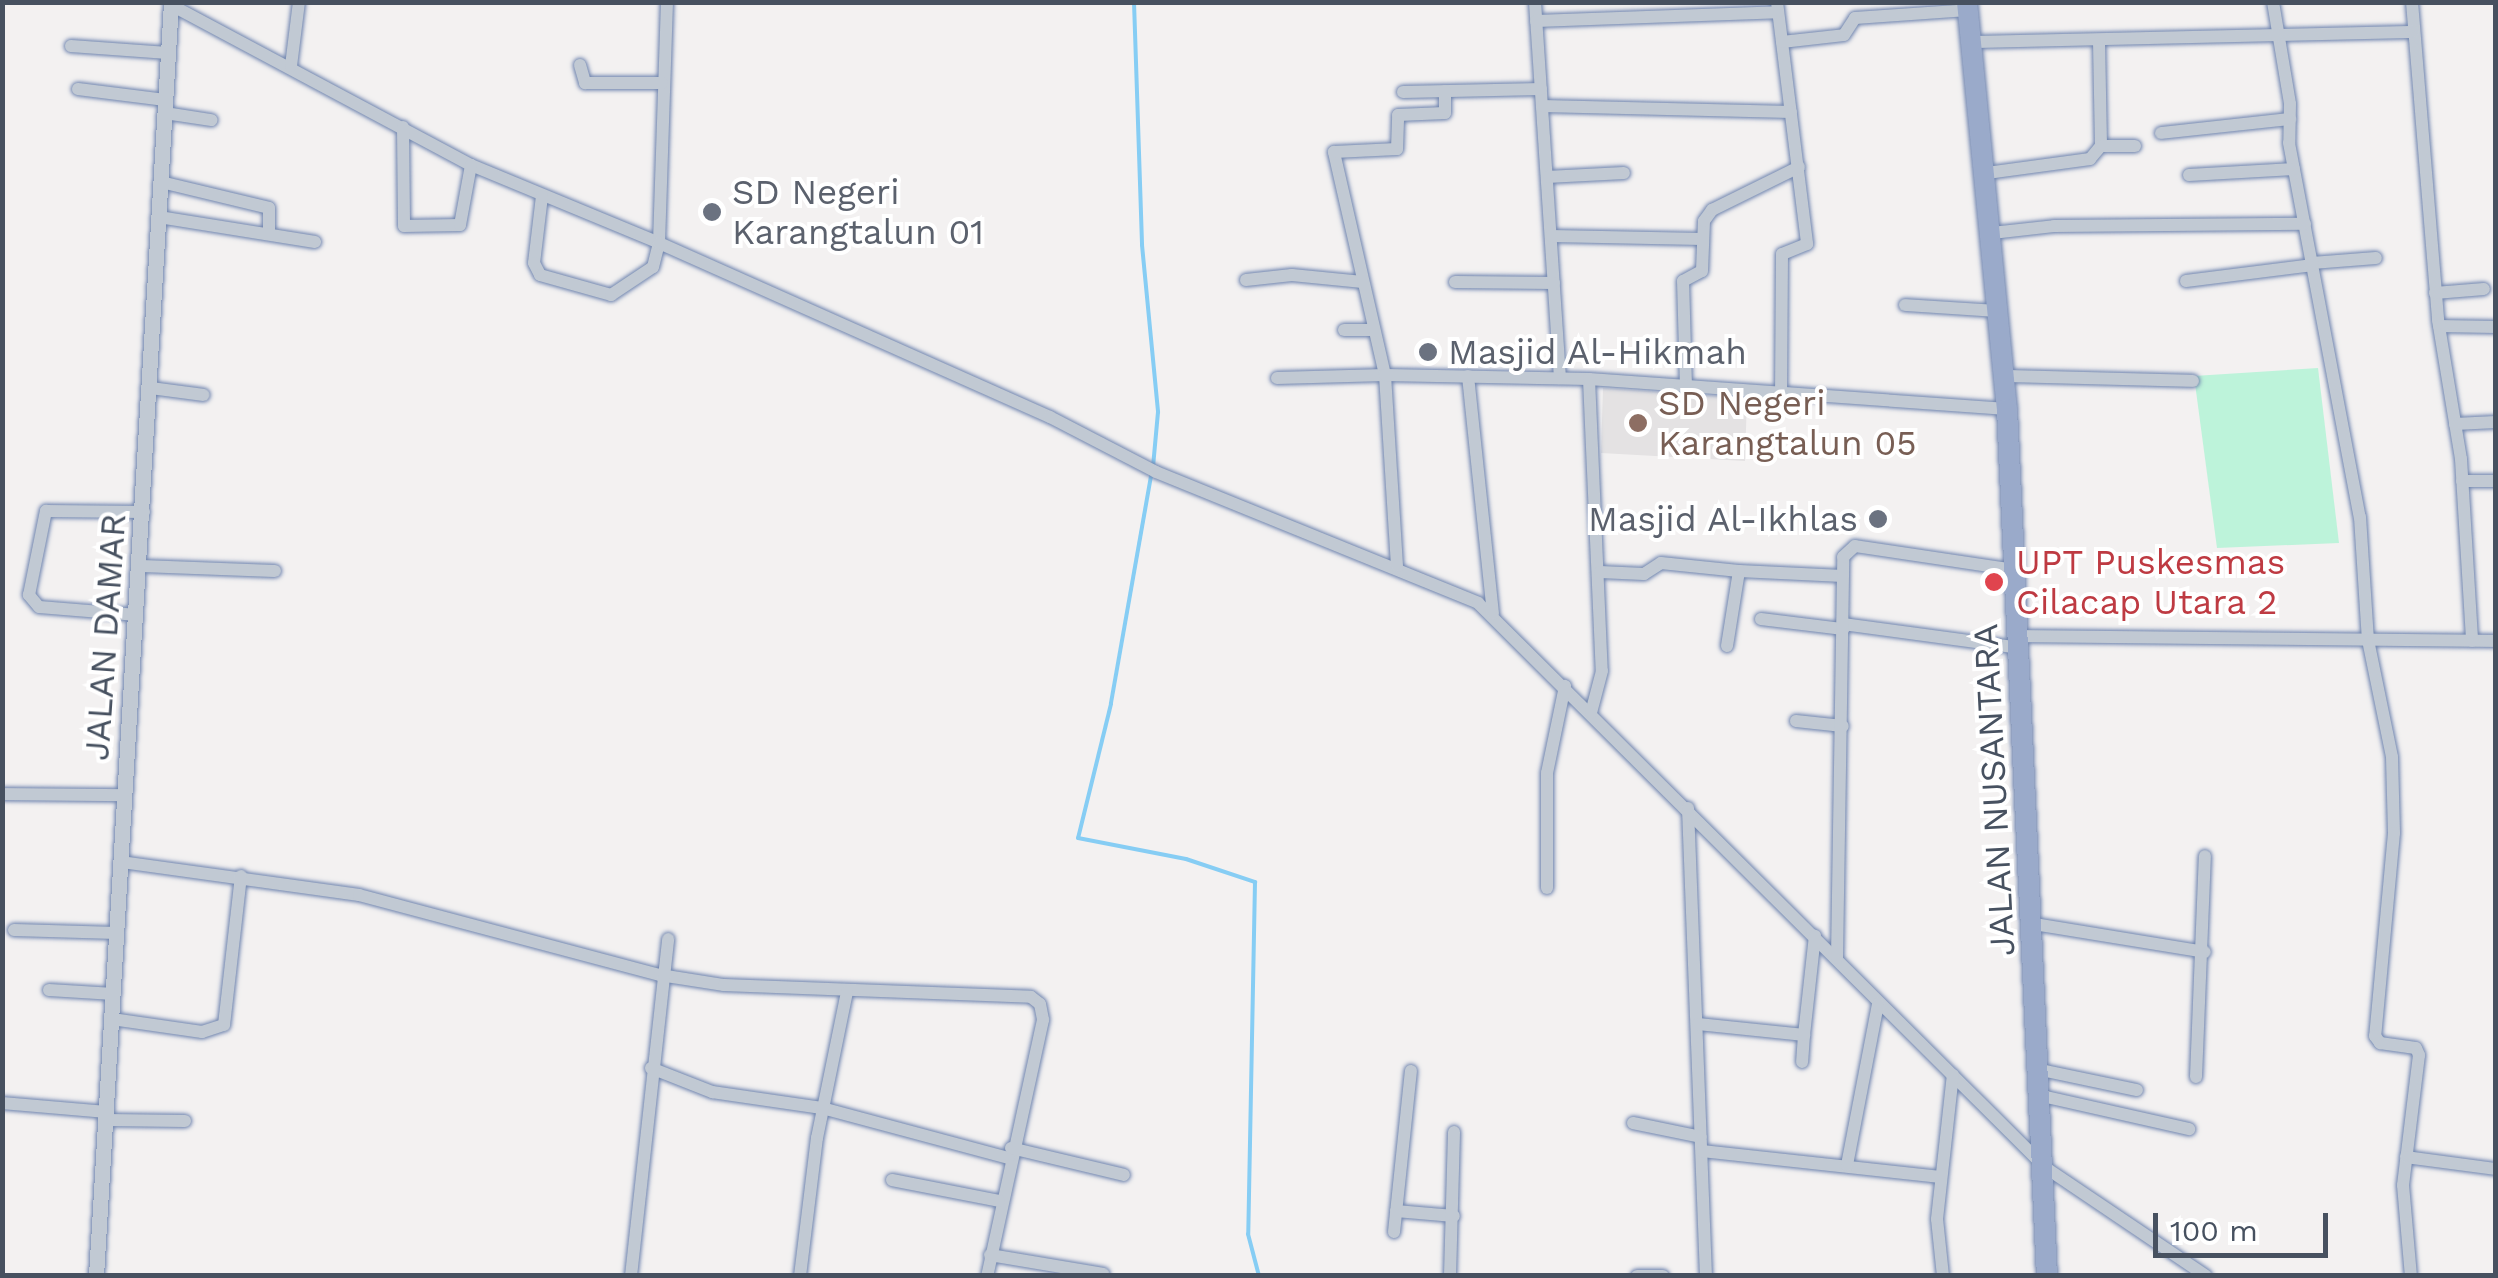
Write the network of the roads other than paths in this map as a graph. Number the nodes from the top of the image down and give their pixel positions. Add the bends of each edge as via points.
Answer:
1 (299, 2) edge
2 (667, 2) edge
3 (1535, 2) edge
4 (2273, 2) edge
5 (2412, 2) edge
6 (171, 4) edge
7 (1967, 6) edge
8 (1777, 8) edge
9 (1536, 21) junction
10 (2414, 32) junction
11 (2281, 35) junction
12 (2098, 41) junction
13 (1782, 42) junction
14 (1971, 42) junction
15 (71, 46) dead end
16 (168, 53) junction
17 (580, 65) dead end
18 (292, 66) junction
19 (662, 82) junction
20 (78, 89) dead end
21 (1541, 89) junction
22 (1445, 91) junction
23 (1402, 92) dead end
24 (165, 106) junction
25 (1542, 106) junction
26 (1791, 112) junction
27 (2290, 119) junction
28 (212, 120) dead end
29 (403, 127) junction
30 (2161, 132) dead end
31 (2101, 146) junction
32 (2135, 146) dead end
33 (471, 165) junction
34 (1799, 168) junction
35 (2294, 169) junction
36 (1624, 172) dead end
37 (1987, 174) junction
38 (2189, 175) dead end
39 (1547, 176) junction
40 (161, 182) junction
41 (542, 196) junction
42 (159, 217) junction
43 (2305, 224) junction
44 (269, 233) junction
45 (1992, 234) junction
46 (1551, 236) junction
47 (1702, 239) junction
48 (315, 242) dead end
49 (658, 243) junction
50 (2376, 258) dead end
51 (2312, 264) junction
52 (1246, 280) dead end
53 (2186, 281) dead end
54 (1363, 282) junction
55 (1456, 282) dead end
56 (1554, 284) junction
57 (2484, 289) dead end
58 (2435, 293) junction
59 (1905, 305) dead end
60 (1998, 310) junction
61 (2439, 326) junction
62 (2496, 327) edge
63 (1344, 330) dead end
64 (1374, 330) junction
65 (1385, 375) junction
66 (1468, 376) junction
67 (2004, 376) junction
68 (1277, 378) dead end
69 (1560, 378) junction
70 (1589, 379) junction
71 (2194, 380) dead end
72 (1686, 387) junction
73 (151, 388) junction
74 (204, 395) dead end
75 (1780, 395) junction
76 (2007, 410) junction
77 (2496, 422) edge
78 (2455, 424) junction
79 (2496, 480) edge
80 (2462, 481) junction
81 (144, 512) junction
82 (141, 566) junction
83 (1397, 566) junction
84 (2016, 570) junction
85 (275, 571) dead end
86 (1739, 571) junction
87 (1600, 572) junction
88 (1843, 576) junction
89 (1493, 614) junction
90 (136, 615) junction
91 (1762, 619) dead end
92 (1843, 627) junction
93 (2368, 640) junction
94 (2472, 641) junction
95 (2496, 641) edge
96 (2019, 642) junction
97 (1727, 646) dead end
98 (1565, 686) junction
99 (1590, 713) junction
100 (1796, 721) dead end
101 (1843, 726) junction
102 (2, 794) edge
103 (124, 795) junction
104 (1688, 808) junction
105 (2206, 856) dead end
106 (121, 862) junction
107 (241, 876) junction
108 (1547, 888) dead end
109 (2034, 924) junction
110 (14, 930) dead end
111 (117, 932) junction
112 (1815, 936) junction
113 (668, 939) dead end
114 (2205, 952) junction
115 (1837, 958) junction
116 (660, 976) junction
117 (50, 990) dead end
118 (847, 992) junction
119 (114, 994) junction
120 (1878, 1004) junction
121 (112, 1019) junction
122 (1698, 1024) junction
123 (1804, 1035) junction
124 (1802, 1062) dead end
125 (652, 1068) junction
126 (2041, 1070) junction
127 (1411, 1072) dead end
128 (1953, 1074) junction
129 (2196, 1077) dead end
130 (2137, 1090) dead end
131 (2042, 1096) junction
132 (2, 1103) edge
133 (822, 1108) junction
134 (107, 1116) junction
135 (186, 1121) dead end
136 (1634, 1123) dead end
137 (2189, 1129) dead end
138 (1454, 1132) dead end
139 (1701, 1144) junction
140 (1010, 1153) junction
141 (2406, 1157) junction
142 (1847, 1166) junction
143 (2046, 1168) junction
144 (2496, 1169) edge
145 (1124, 1176) dead end
146 (1941, 1177) junction
147 (892, 1180) dead end
148 (999, 1200) junction
149 (1396, 1211) junction
150 (1454, 1216) junction
151 (1394, 1232) dead end
152 (990, 1256) junction
153 (1103, 1274) edge
154 (1450, 1275) edge
155 (96, 1276) edge
156 (631, 1276) edge
157 (800, 1276) edge
158 (987, 1276) edge
159 (1463, 1276) edge
160 (1637, 1276) edge
161 (1664, 1276) edge
162 (1706, 1276) edge
163 (1943, 1276) edge
164 (2046, 1276) edge
165 (2206, 1276) edge
166 (2411, 1276) edge

1 - 18 street
2 - 19 street
3 - 9 street
4 - 11 street
5 - 10 street
6 - 16 street, JALAN DAMAR
6 - 18 street
7 - 13 street via 1855,18 1844,36
7 - 14 highway, JALAN NUSANTARA
8 - 9 street
8 - 13 street
9 - 21 street
10 - 11 street
10 - 58 street
11 - 12 street
11 - 27 street
12 - 14 street
12 - 31 street
13 - 26 street
14 - 37 highway, JALAN NUSANTARA
15 - 16 street
16 - 24 street, JALAN DAMAR
17 - 19 street via 585,83
18 - 29 street
19 - 49 street
20 - 24 street
21 - 22 street
21 - 25 street
22 - 23 street
22 - 54 street via 1445,113 1398,115 1397,149 1334,152
24 - 28 street
24 - 40 street, JALAN DAMAR
25 - 26 street
25 - 39 street
26 - 34 street
27 - 30 street
27 - 35 street
29 - 33 street
29 - 33 street via 404,226 460,225
31 - 32 street
31 - 37 street via 2090,160
33 - 41 street
34 - 47 street via 1712,210
34 - 75 street via 1807,244 1782,254
35 - 38 street
35 - 43 street
36 - 39 street
37 - 45 highway, JALAN NUSANTARA
39 - 46 street
40 - 42 street, JALAN DAMAR
40 - 44 street via 269,208
41 - 49 street
41 - 49 street via 534,263 548,278 611,296 647,273
42 - 44 street
42 - 73 street, JALAN DAMAR
43 - 45 street via 2054,226
43 - 51 street
44 - 48 street
45 - 60 highway, JALAN NUSANTARA
46 - 47 street
46 - 56 street
47 - 72 street via 1702,271 1683,281
49 - 83 street via 1050,417 1151,469
50 - 51 street
51 - 53 street
51 - 93 street via 2360,517
52 - 54 street via 1292,274
54 - 64 street
55 - 56 street
56 - 69 street
57 - 58 street
58 - 61 street
59 - 60 street
60 - 67 highway, JALAN NUSANTARA
61 - 62 street
61 - 78 street
63 - 64 street
64 - 65 street
65 - 66 street
65 - 68 street
65 - 83 street
66 - 69 street
66 - 89 street
67 - 71 street
67 - 76 highway, JALAN NUSANTARA
69 - 70 street
70 - 72 street
70 - 87 street
72 - 75 street
73 - 74 street
73 - 81 street, JALAN DAMAR
75 - 76 street
76 - 84 highway, JALAN NUSANTARA
77 - 78 street
78 - 80 street
79 - 80 street
80 - 94 street
81 - 82 street, JALAN DAMAR
81 - 90 street via 46,510 30,595 39,607
82 - 85 street
82 - 90 street, JALAN DAMAR
83 - 89 street
84 - 88 street via 1855,546 1843,557
84 - 96 highway, JALAN NUSANTARA
86 - 87 street via 1661,563 1644,574
86 - 88 street
86 - 97 street
87 - 99 street via 1602,671
88 - 92 street
89 - 98 street
90 - 103 street, JALAN DAMAR
91 - 92 street
92 - 96 street
92 - 101 street
93 - 94 street
93 - 96 street
93 - 141 street via 2395,787 2375,1036 2380,1043 2416,1048 2419,1055
94 - 95 street
96 - 109 highway, JALAN NUSANTARA
98 - 99 street
98 - 108 street via 1547,773
99 - 104 street
100 - 101 street
101 - 115 street
102 - 103 street
103 - 106 street, JALAN DAMAR
104 - 112 street
104 - 122 street
105 - 114 street
106 - 107 street
106 - 111 street, JALAN DAMAR
107 - 116 street via 412,908
107 - 121 street via 224,1025 202,1032
109 - 114 street
109 - 126 highway, JALAN NUSANTARA
110 - 111 street
111 - 119 street, JALAN DAMAR
112 - 115 street
112 - 123 street
113 - 116 street
114 - 129 street
115 - 120 street
116 - 118 street
116 - 125 street
117 - 119 street
118 - 133 street
118 - 140 street via 1030,997 1040,1004 1043,1020
119 - 121 street, JALAN DAMAR
120 - 128 street
120 - 142 street
121 - 134 street, JALAN DAMAR
122 - 123 street
122 - 139 street
123 - 124 street
125 - 133 street via 712,1092
125 - 156 street
126 - 130 street
126 - 131 highway, JALAN NUSANTARA
127 - 149 street
128 - 143 street
128 - 146 street
131 - 137 street
131 - 143 highway, JALAN NUSANTARA
132 - 134 street
133 - 140 street
133 - 157 street
134 - 135 street
134 - 155 street, JALAN DAMAR
136 - 139 street
138 - 150 street
139 - 142 street
139 - 162 street
140 - 145 street
140 - 148 street
141 - 144 street
141 - 166 street
142 - 146 street
143 - 164 highway, JALAN NUSANTARA
143 - 165 street
146 - 163 street via 1937,1236
147 - 148 street
148 - 152 street
149 - 150 street
149 - 151 street
150 - 154 street
152 - 153 street
152 - 158 street
154 - 159 street
160 - 161 street

